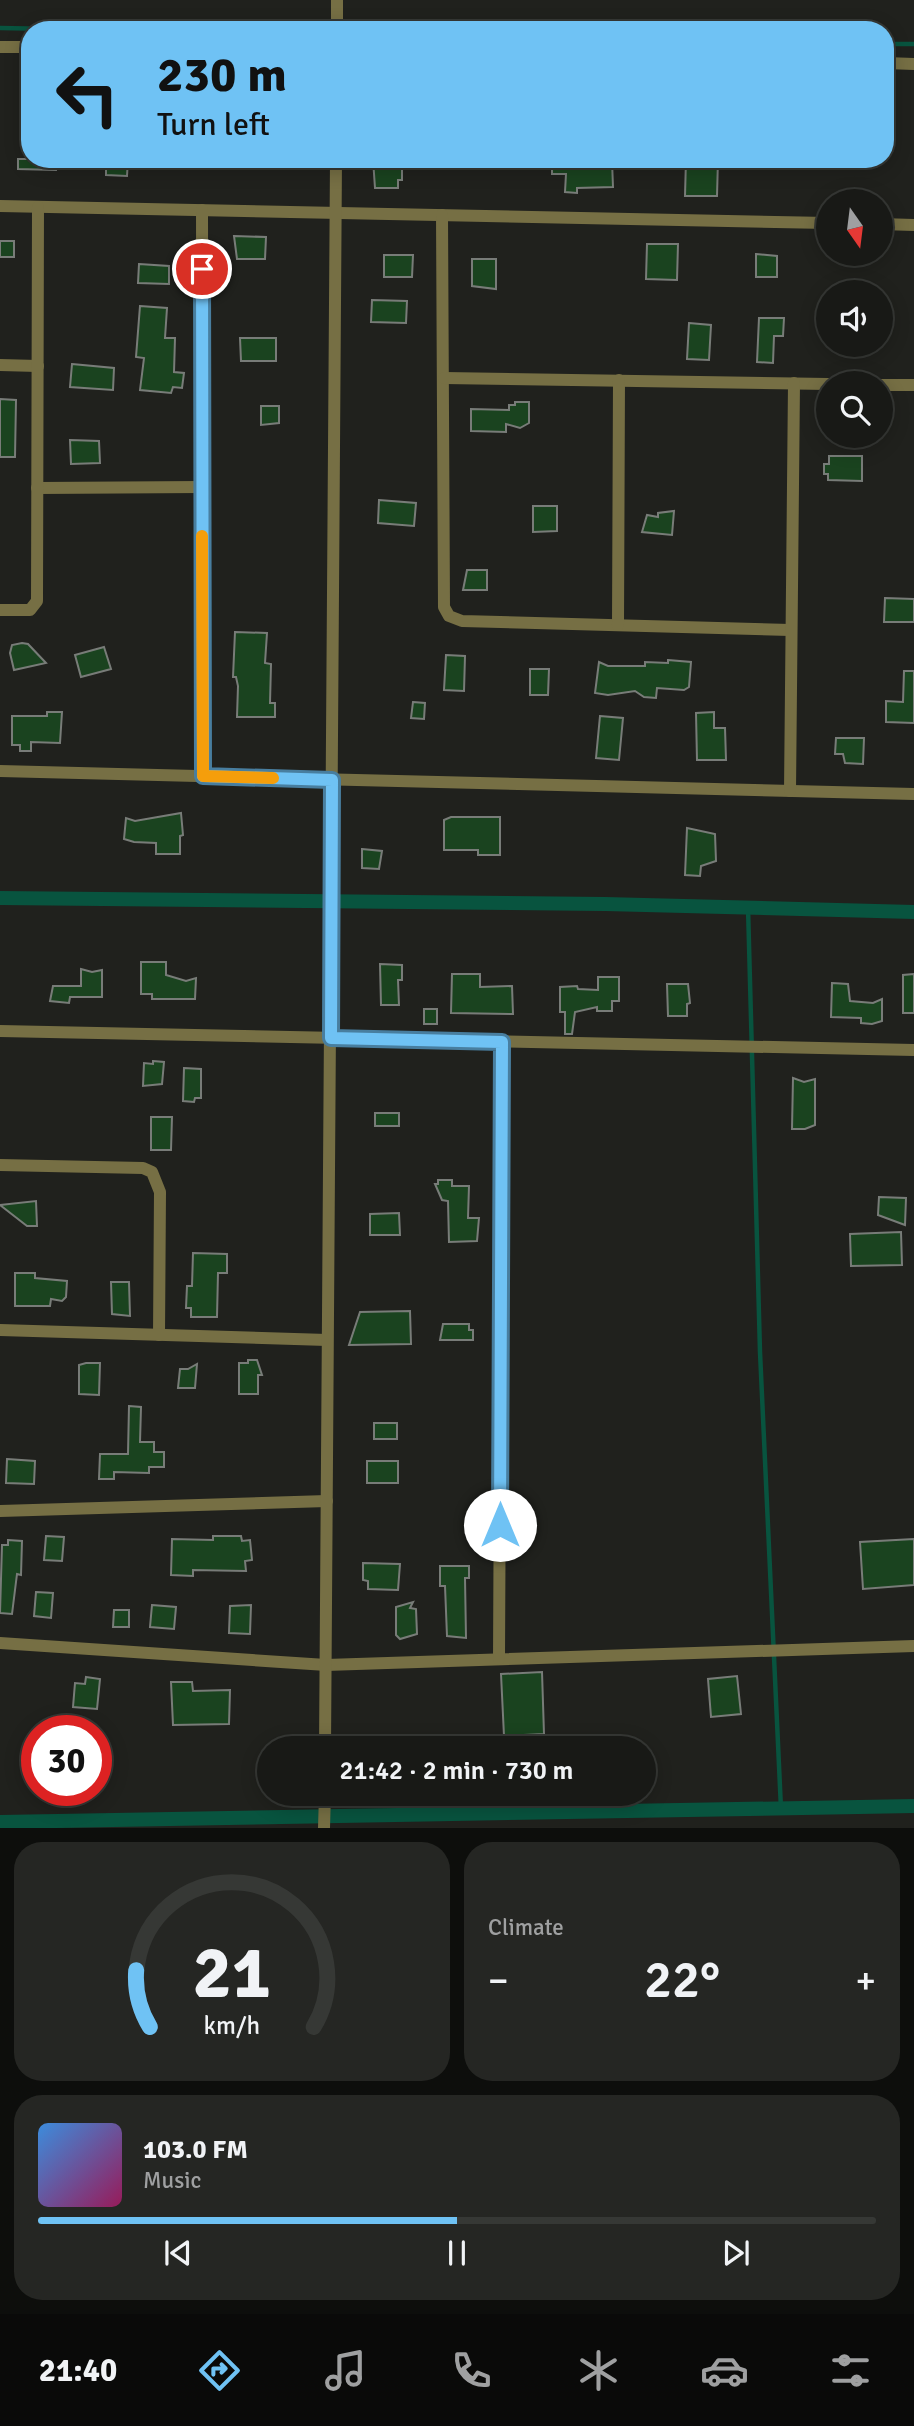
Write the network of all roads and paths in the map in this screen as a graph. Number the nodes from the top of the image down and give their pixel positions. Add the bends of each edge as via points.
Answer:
1 (337, 0) edge
2 (337, 21) edge
3 (0, 47) edge
4 (21, 47) edge
5 (894, 64) edge
6 (914, 64) edge
7 (336, 168) edge
8 (0, 206) edge
9 (38, 207) junction
10 (202, 210) junction
11 (336, 213) junction
12 (442, 215) junction
13 (816, 223) edge
14 (893, 224) edge
15 (914, 225) edge
16 (0, 365) edge
17 (38, 366) junction
18 (444, 378) junction
19 (619, 380) junction
20 (794, 383) junction
21 (816, 384) edge
22 (893, 385) edge
23 (914, 385) edge
24 (202, 486) junction
25 (37, 488) junction
26 (0, 610) edge
27 (618, 625) junction
28 (790, 630) junction
29 (0, 771) edge
30 (203, 776) junction
31 (332, 780) junction
32 (790, 791) junction
33 (914, 794) edge
34 (0, 1031) edge
35 (331, 1038) junction
36 (502, 1042) junction
37 (914, 1050) edge
38 (0, 1165) edge
39 (0, 1330) edge
40 (159, 1335) junction
41 (327, 1340) junction
42 (327, 1501) junction
43 (0, 1511) edge
44 (0, 1643) edge
45 (914, 1646) edge
46 (499, 1659) junction
47 (326, 1665) junction
48 (325, 1736) edge
49 (325, 1806) edge
50 (324, 1828) edge

1 - 2 street
3 - 4 street
5 - 6 street
7 - 11 street
8 - 9 street
9 - 10 street
9 - 17 street
10 - 11 street
10 - 24 street
11 - 12 street
11 - 31 street
12 - 13 street
12 - 18 street
14 - 15 street
16 - 17 street
17 - 25 street
18 - 19 street
18 - 27 street via 444,607 449,616 462,621
19 - 20 street
19 - 27 street
20 - 21 street
20 - 28 street
22 - 23 street
24 - 25 street
24 - 30 street
25 - 26 street via 37,601 30,610
27 - 28 street
28 - 32 street
29 - 30 street
30 - 31 street
31 - 32 street
31 - 35 street
32 - 33 street
34 - 35 street
35 - 36 street
35 - 41 street
36 - 37 street
36 - 46 street
38 - 40 street via 143,1168 152,1172 160,1192
39 - 40 street
40 - 41 street
41 - 42 street
42 - 43 street
42 - 47 street
44 - 47 street
45 - 46 street
46 - 47 street
47 - 48 street
49 - 50 street

